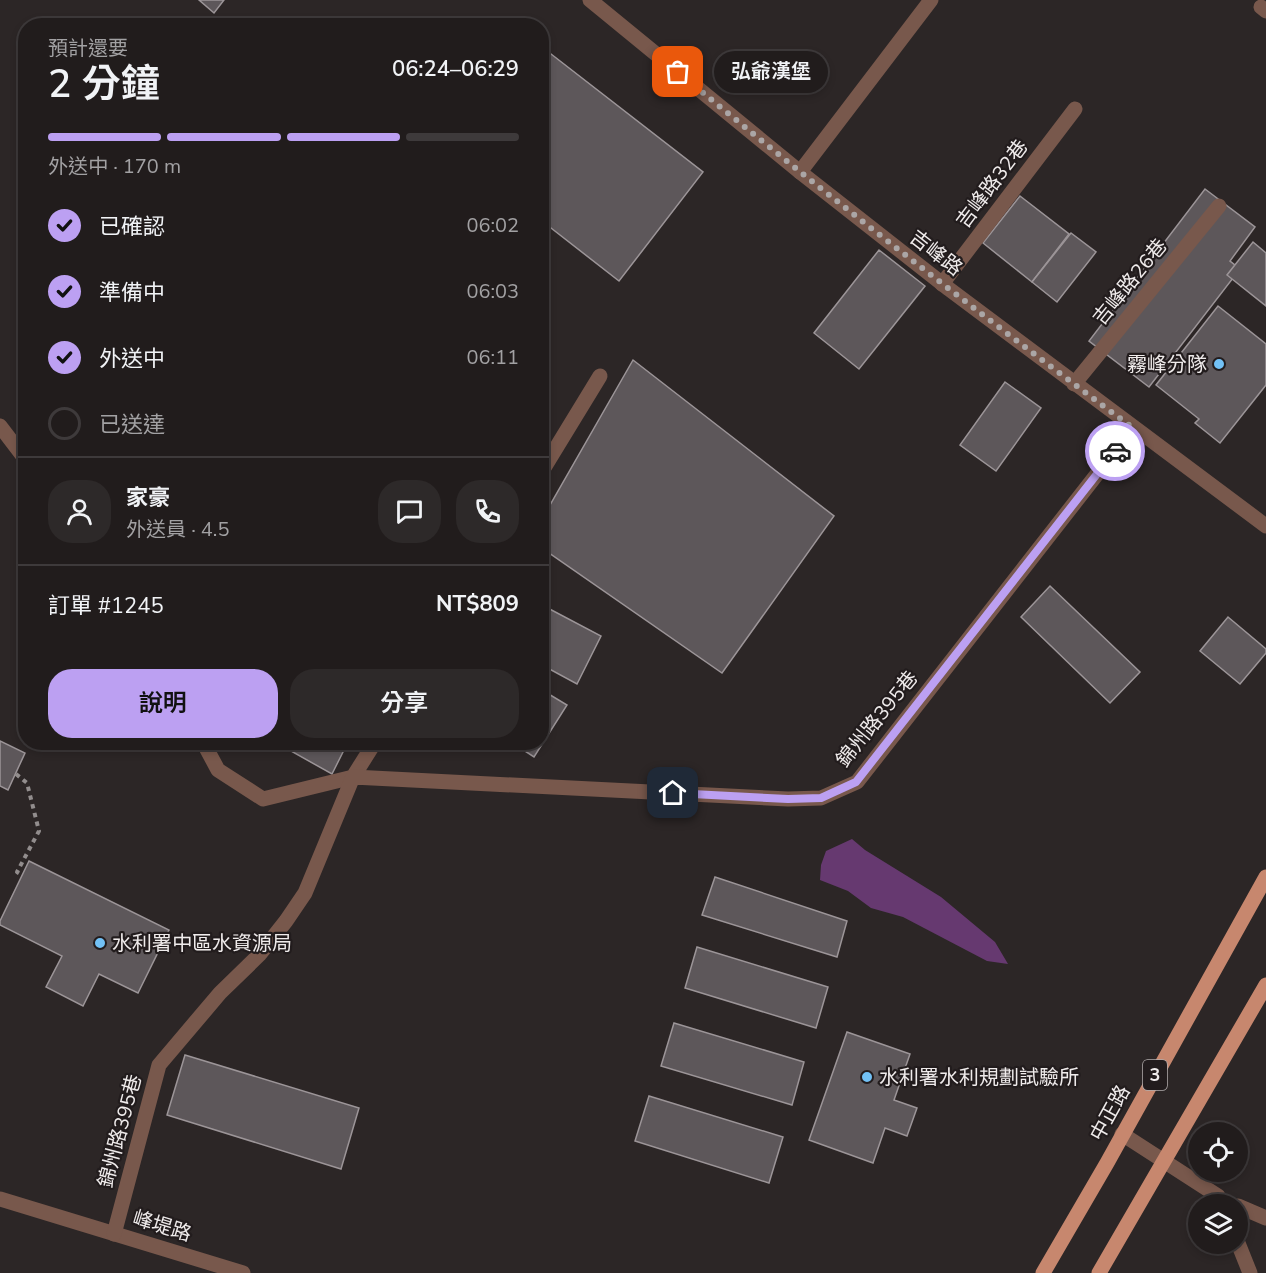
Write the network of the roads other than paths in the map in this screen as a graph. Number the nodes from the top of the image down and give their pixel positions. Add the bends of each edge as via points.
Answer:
1 (590, 0) edge
2 (931, 0) edge
3 (1075, 108) dead end
4 (800, 172) junction
5 (1219, 206) dead end
6 (942, 284) junction
7 (600, 376) dead end
8 (1074, 384) junction
9 (0, 426) edge
10 (1133, 428) junction
11 (18, 450) edge
12 (549, 460) edge
13 (1266, 526) edge
14 (207, 750) edge
15 (370, 750) edge
16 (353, 777) junction
17 (1266, 877) edge
18 (1266, 985) edge
19 (1122, 1134) junction
20 (1163, 1161) junction
21 (1211, 1194) edge
22 (0, 1198) edge
23 (1248, 1210) edge
24 (1266, 1218) edge
25 (114, 1234) junction
26 (1242, 1254) edge
27 (243, 1273) edge
28 (1043, 1273) edge
29 (1099, 1273) edge
30 (1250, 1273) edge

1 - 4 street, 吉峰路
2 - 4 street
3 - 6 street, 吉峰路32巷
4 - 6 street, 吉峰路
5 - 8 street, 吉峰路26巷
6 - 8 street, 吉峰路
7 - 12 street
8 - 10 street, 吉峰路
9 - 11 street
10 - 13 street, 吉峰路
10 - 16 street, 錦州路395巷 via 856,782 830,794 788,799
14 - 16 street, 錦州路395巷 via 218,770 263,799
15 - 16 street, 錦州路395巷
16 - 25 street, 錦州路395巷 via 305,893 259,955 220,993 159,1065
17 - 19 main road, 中正路 / 3
18 - 20 main road
19 - 20 street
19 - 28 main road, 中正路 / 3
20 - 21 street
20 - 29 main road
22 - 25 street, 峰堤路
23 - 24 street
25 - 27 street, 峰堤路
26 - 30 street

